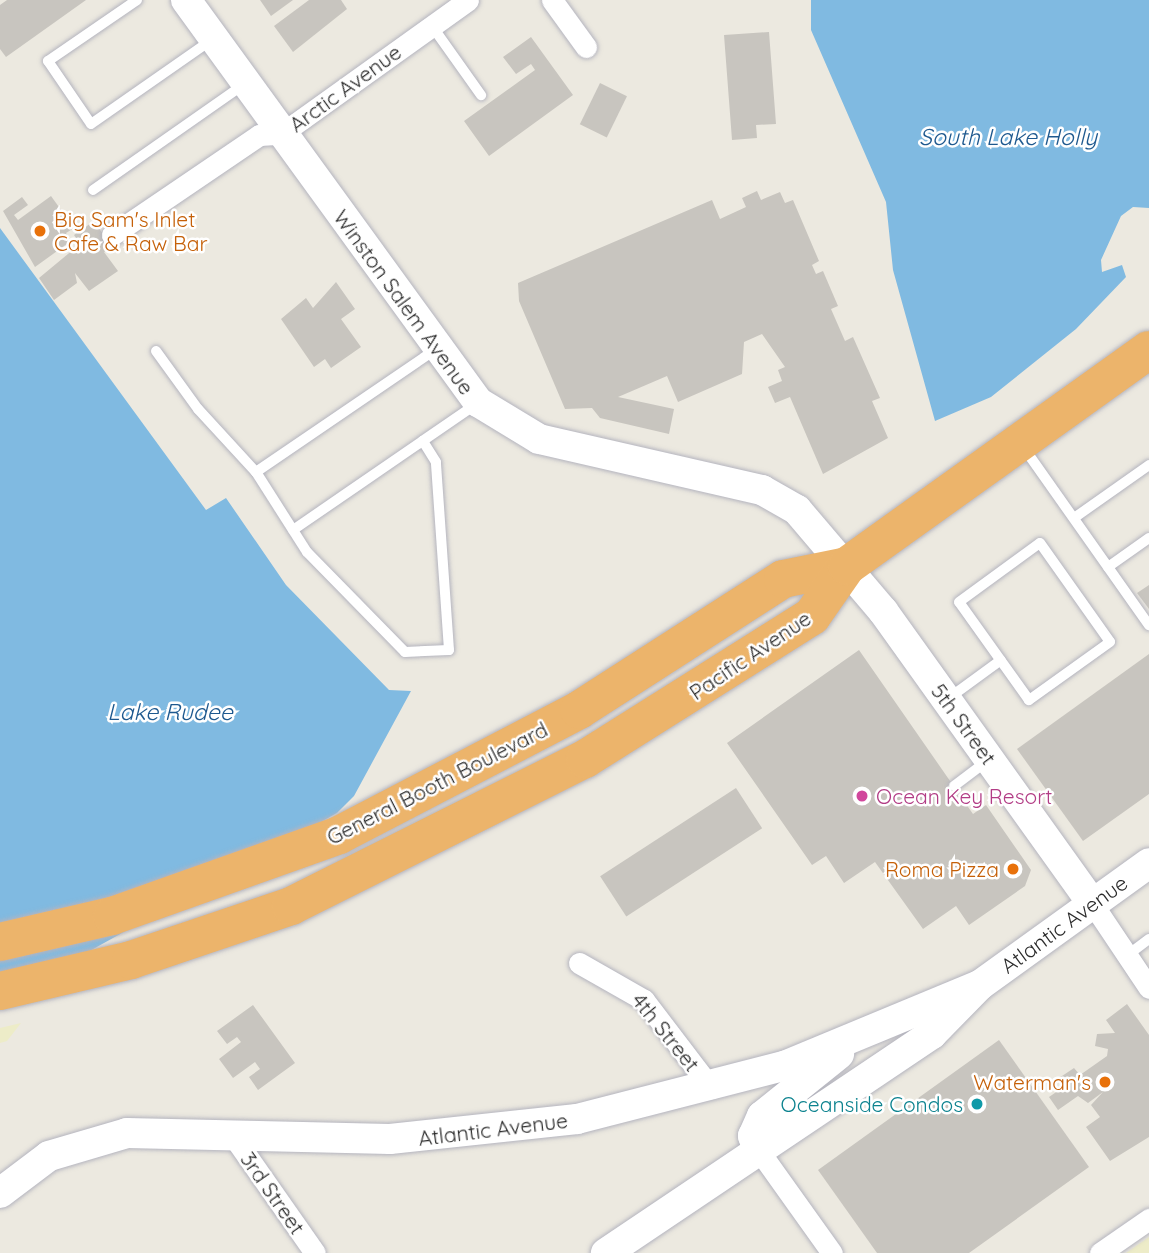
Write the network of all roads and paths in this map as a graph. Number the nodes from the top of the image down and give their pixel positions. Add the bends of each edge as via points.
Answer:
1 (136, 0) edge
2 (186, 0) edge
3 (468, 0) edge
4 (552, 0) edge
5 (432, 26) junction
6 (213, 38) junction
7 (586, 47) dead end
8 (246, 83) junction
9 (481, 95) dead end
10 (281, 134) junction
11 (93, 190) dead end
12 (111, 235) dead end
13 (435, 350) junction
14 (1149, 350) edge
15 (156, 351) dead end
16 (478, 402) junction
17 (423, 440) junction
18 (1021, 443) junction
19 (1149, 465) edge
20 (256, 472) junction
21 (1074, 518) junction
22 (293, 530) junction
23 (1149, 538) edge
24 (847, 566) junction
25 (1108, 567) junction
26 (1149, 625) edge
27 (1001, 660) junction
28 (946, 700) junction
29 (989, 759) junction
30 (954, 786) dead end
31 (1149, 863) edge
32 (1092, 903) junction
33 (1149, 939) edge
34 (0, 942) edge
35 (1139, 960) edge
36 (579, 963) dead end
37 (980, 985) junction
38 (1149, 988) edge
39 (0, 991) edge
40 (852, 1042) junction
41 (710, 1088) junction
42 (230, 1133) junction
43 (757, 1148) junction
44 (0, 1193) edge
45 (1149, 1219) edge
46 (315, 1253) edge
47 (606, 1253) edge
48 (832, 1253) edge
49 (1100, 1253) edge

1 - 6 lane via 47,61 91,124
2 - 6 street, Winston Salem Avenue
3 - 5 street, Arctic Avenue
4 - 7 street
5 - 9 lane
5 - 10 street, Arctic Avenue
6 - 8 street, Winston Salem Avenue
8 - 10 street, Winston Salem Avenue
8 - 11 lane
10 - 12 street, Arctic Avenue via 259,135
10 - 13 street, Winston Salem Avenue
13 - 16 street, Winston Salem Avenue
13 - 20 lane
14 - 18 highway, Pacific Avenue
15 - 20 lane via 198,409
16 - 17 lane
16 - 24 street, Winston Salem Avenue via 539,439 762,490 797,510
17 - 22 lane
17 - 22 lane via 436,462 449,650 405,652
18 - 21 lane
18 - 24 highway, Pacific Avenue
19 - 21 lane
20 - 22 lane
21 - 25 lane
23 - 25 lane
24 - 28 street, 5th Street
24 - 34 highway, General Booth Boulevard via 783,579 620,686 444,785 339,835 196,889
24 - 39 highway, Pacific Avenue via 812,616 745,662 610,745 423,844 224,930 131,960
25 - 26 lane
27 - 27 lane via 959,602 1040,543 1110,642 1029,700
27 - 28 lane
28 - 29 street, 5th Street
29 - 30 lane
29 - 32 street, 5th Street
31 - 32 street, Atlantic Avenue
32 - 35 street, 5th Street
32 - 37 street, Atlantic Avenue
33 - 35 lane
35 - 38 street, 5th Street
36 - 41 street, 4th Street via 644,1000
37 - 40 street, Atlantic Avenue
37 - 43 street, Atlantic Avenue via 932,1034
40 - 41 street, Atlantic Avenue
40 - 43 street via 762,1116 753,1136
41 - 42 street, Atlantic Avenue via 577,1119 436,1138
42 - 44 street, Atlantic Avenue via 156,1131 99,1138 49,1156
42 - 46 street, 3rd Street
43 - 47 street, Atlantic Avenue
43 - 48 street
45 - 49 street

